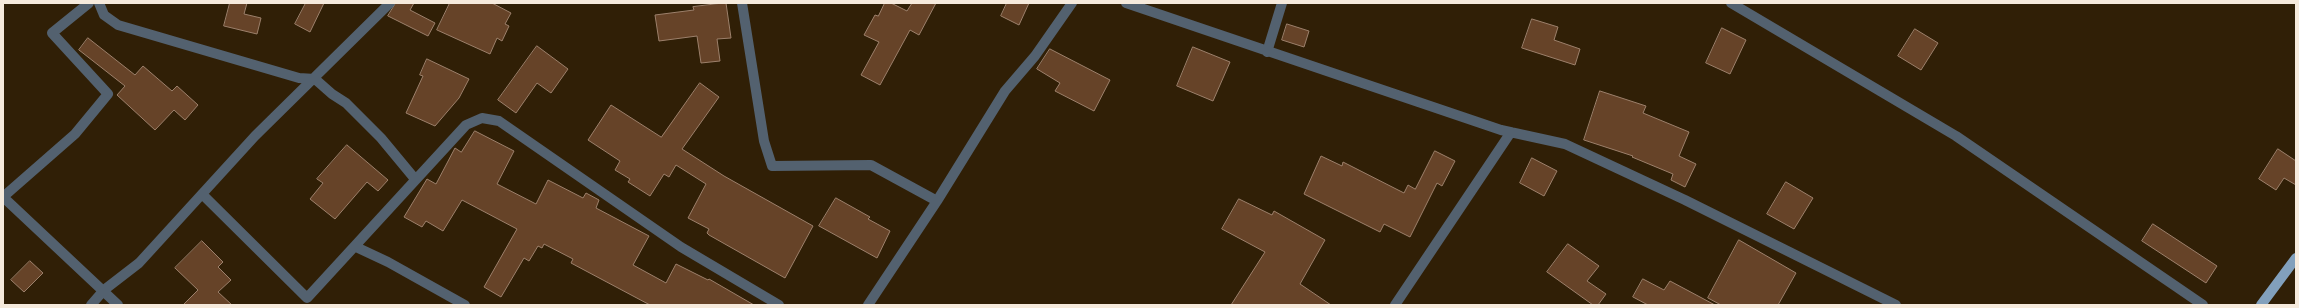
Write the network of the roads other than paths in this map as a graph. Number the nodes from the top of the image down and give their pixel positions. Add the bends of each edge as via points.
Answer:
1 (89, 3) edge
2 (99, 3) edge
3 (390, 3) edge
4 (742, 3) edge
5 (1072, 3) edge
6 (1126, 3) edge
7 (1282, 3) edge
8 (1731, 3) edge
9 (1267, 52) junction
10 (315, 79) junction
11 (1511, 132) junction
12 (415, 179) junction
13 (202, 194) junction
14 (3, 197) edge
15 (937, 201) junction
16 (356, 247) junction
17 (2296, 258) edge
18 (104, 290) junction
19 (304, 302) edge
20 (91, 305) edge
21 (118, 305) edge
22 (465, 305) edge
23 (779, 305) edge
24 (868, 305) edge
25 (1395, 305) edge
26 (1896, 305) edge
27 (2203, 305) edge
28 (2261, 305) edge

1 - 14 street via 52,33 108,94 75,134
2 - 10 street via 104,15 118,25 299,78
3 - 10 street
4 - 15 street via 764,141 772,166 871,165
5 - 15 street via 1005,91
6 - 9 street
7 - 9 street
8 - 27 street via 1956,136
9 - 11 street
10 - 12 street via 346,103 381,138
10 - 13 street via 255,136
11 - 25 street
11 - 26 street via 1565,144 1685,200
12 - 16 street
12 - 23 street via 466,125 482,118 499,122 681,247
13 - 18 street via 139,263
13 - 19 street
14 - 18 street via 72,264
15 - 24 street
16 - 19 street
16 - 22 street
17 - 28 main road
18 - 20 street
18 - 21 street

